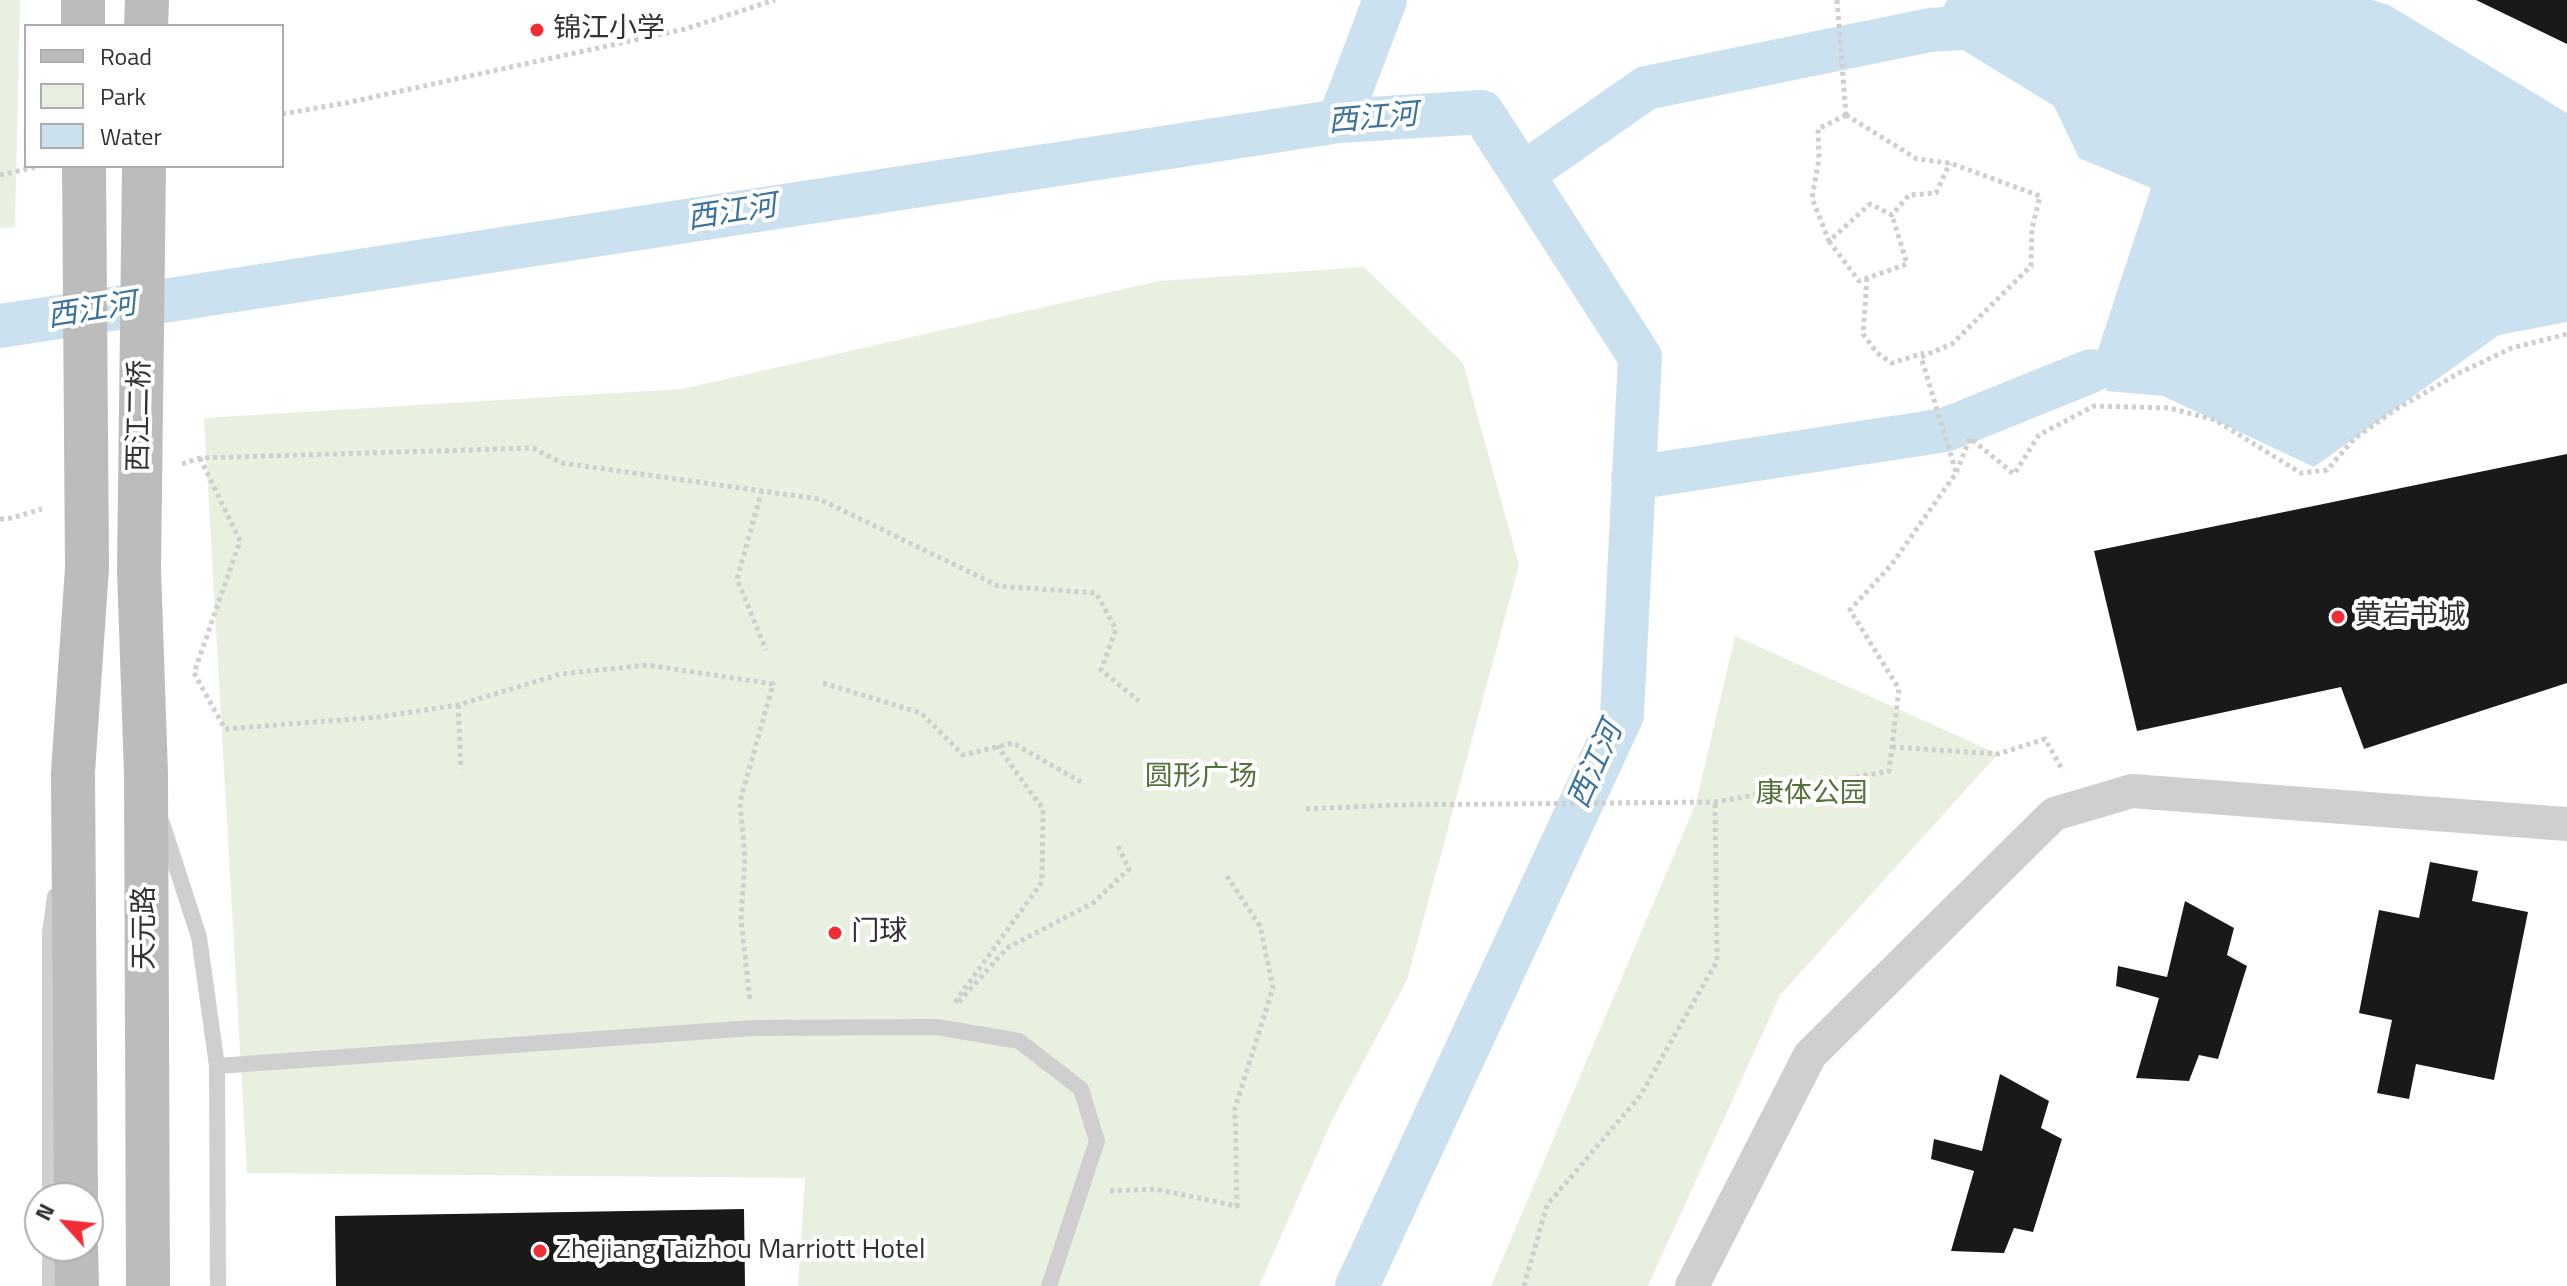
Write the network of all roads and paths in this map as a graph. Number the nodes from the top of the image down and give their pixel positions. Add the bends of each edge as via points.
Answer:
1 (83, 0) edge
2 (147, 0) edge
3 (775, 0) edge
4 (1837, 0) edge
5 (83, 24) edge
6 (146, 24) edge
7 (284, 114) edge
8 (1846, 115) junction
9 (1950, 163) junction
10 (31, 168) edge
11 (84, 168) edge
12 (144, 168) edge
13 (0, 175) edge
14 (1892, 215) junction
15 (1829, 241) junction
16 (1867, 278) junction
17 (2567, 334) edge
18 (1952, 344) junction
19 (1956, 473) junction
20 (762, 490) junction
21 (139, 570) joint
22 (766, 650) dead end
23 (823, 683) dead end
24 (1139, 701) dead end
25 (458, 705) junction
26 (997, 746) junction
27 (1892, 747) junction
28 (461, 769) dead end
29 (73, 772) junction
30 (146, 774) junction
31 (1081, 782) dead end
32 (1715, 802) junction
33 (2084, 805) junction
34 (1306, 809) dead end
35 (2567, 824) edge
36 (1118, 846) dead end
37 (1225, 873) dead end
38 (937, 1027) junction
39 (753, 1028) junction
40 (217, 1066) junction
41 (1087, 1174) junction
42 (50, 1182) edge
43 (76, 1182) edge
44 (50, 1262) edge
45 (76, 1262) edge
46 (50, 1286) edge
47 (77, 1286) edge
48 (148, 1286) edge
49 (218, 1286) edge
50 (1049, 1286) edge
51 (1524, 1286) edge
52 (1692, 1286) edge

1 - 5 main road
2 - 6 main road
3 - 7 path via 685,29
4 - 8 path
8 - 9 path via 1917,159
8 - 15 path via 1818,129 1812,198
9 - 14 path via 1936,193 1909,195
9 - 18 path via 2040,196 2031,266
10 - 13 path
11 - 29 main road, 西江二桥, bridge via 87,568
12 - 21 main road, 西江二桥, bridge
14 - 15 path via 1870,204
14 - 16 path via 1907,264
15 - 16 path via 1859,281
16 - 18 path via 1863,334 1877,353 1892,363
17 - 19 path via 2512,348 2459,373 2354,439 2327,470 2301,473 2215,420 2169,408 2094,406 2039,435 2014,474 1970,438
18 - 19 path via 1921,357
19 - 27 path via 1892,564 1850,610 1899,689
20 - 22 path via 737,579
20 - 24 path via 819,499 998,586 1096,593 1116,629 1101,670
20 - 25 path via 562,463 533,448 200,458 240,541 194,673 225,729
21 - 30 main road, 天元路
23 - 26 path via 921,713 963,755
25 - 28 path
25 - 39 path via 561,674 647,665 773,684 740,802 745,858 741,920
26 - 31 path via 1013,743
26 - 38 path via 1043,809 1042,882
27 - 32 path via 1889,771
27 - 33 path via 1998,754 2045,739
29 - 42 lane via 50,933
29 - 43 main road
30 - 40 lane via 199,937
30 - 48 main road, 天元路
32 - 34 path
32 - 51 path via 1717,961 1640,1096 1547,1205
33 - 35 street via 2132,791
33 - 52 street via 2054,814 1810,1055
36 - 38 path via 1129,869 1093,903 1007,948
37 - 41 path via 1260,926 1273,988 1235,1108 1237,1206 1155,1189 1111,1191
38 - 39 lane
38 - 41 lane via 1019,1041 1081,1089 1097,1141
39 - 40 lane
40 - 49 lane
41 - 50 lane
44 - 46 lane
45 - 47 main road

